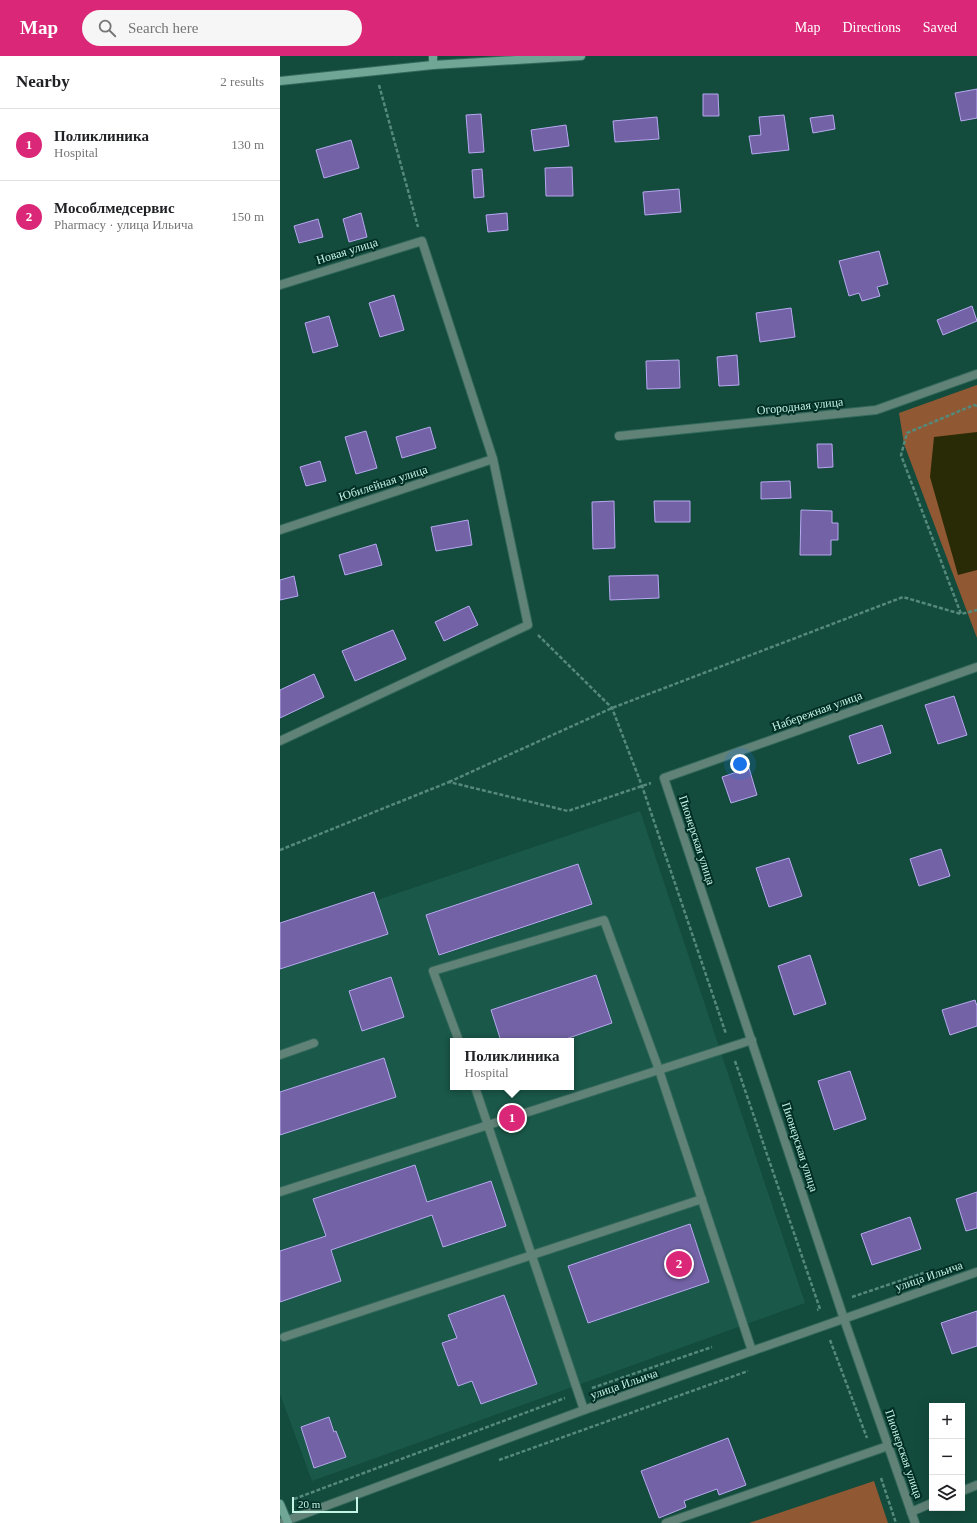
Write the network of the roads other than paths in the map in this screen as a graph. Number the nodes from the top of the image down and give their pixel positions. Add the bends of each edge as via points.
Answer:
1 (433, 56) edge
2 (581, 56) edge
3 (433, 65) junction
4 (280, 81) edge
5 (280, 285) edge
6 (977, 374) edge
7 (619, 436) dead end
8 (493, 459) junction
9 (280, 530) edge
10 (977, 667) edge
11 (280, 741) edge
12 (664, 778) joint
13 (458, 1038) edge
14 (752, 1040) junction
15 (314, 1043) dead end
16 (280, 1055) edge
17 (659, 1070) junction
18 (476, 1090) edge
19 (489, 1124) junction
20 (280, 1192) edge
21 (702, 1199) junction
22 (533, 1255) junction
23 (977, 1272) edge
24 (844, 1319) junction
25 (284, 1337) dead end
26 (752, 1351) junction
27 (584, 1410) junction
28 (888, 1446) junction
29 (977, 1484) edge
30 (965, 1490) edge
31 (280, 1504) edge
32 (929, 1504) edge
33 (912, 1512) junction
34 (285, 1522) edge
35 (666, 1523) edge
36 (915, 1523) edge

1 - 3 street
2 - 3 street
3 - 4 street
5 - 8 street, Новая улица via 422,241
6 - 7 street, Огородная улица via 876,410
8 - 9 street, Юбилейная улица
8 - 11 street via 528,625
10 - 12 street, Набережная улица
12 - 14 street, Пионерская улица
13 - 17 street via 434,971 604,920
14 - 17 street
14 - 24 street, Пионерская улица
15 - 16 street
17 - 19 street
17 - 21 street
18 - 19 street
19 - 20 street
19 - 22 street
21 - 22 street
21 - 26 street
22 - 25 street
22 - 27 street
23 - 24 street, улица Ильича
24 - 26 street, улица Ильича
24 - 28 street, Пионерская улица
26 - 27 street, улица Ильича
27 - 34 street, улица Ильича
28 - 33 street, Пионерская улица
28 - 35 street
29 - 30 street
31 - 34 street
32 - 33 street
33 - 36 street, Пионерская улица

